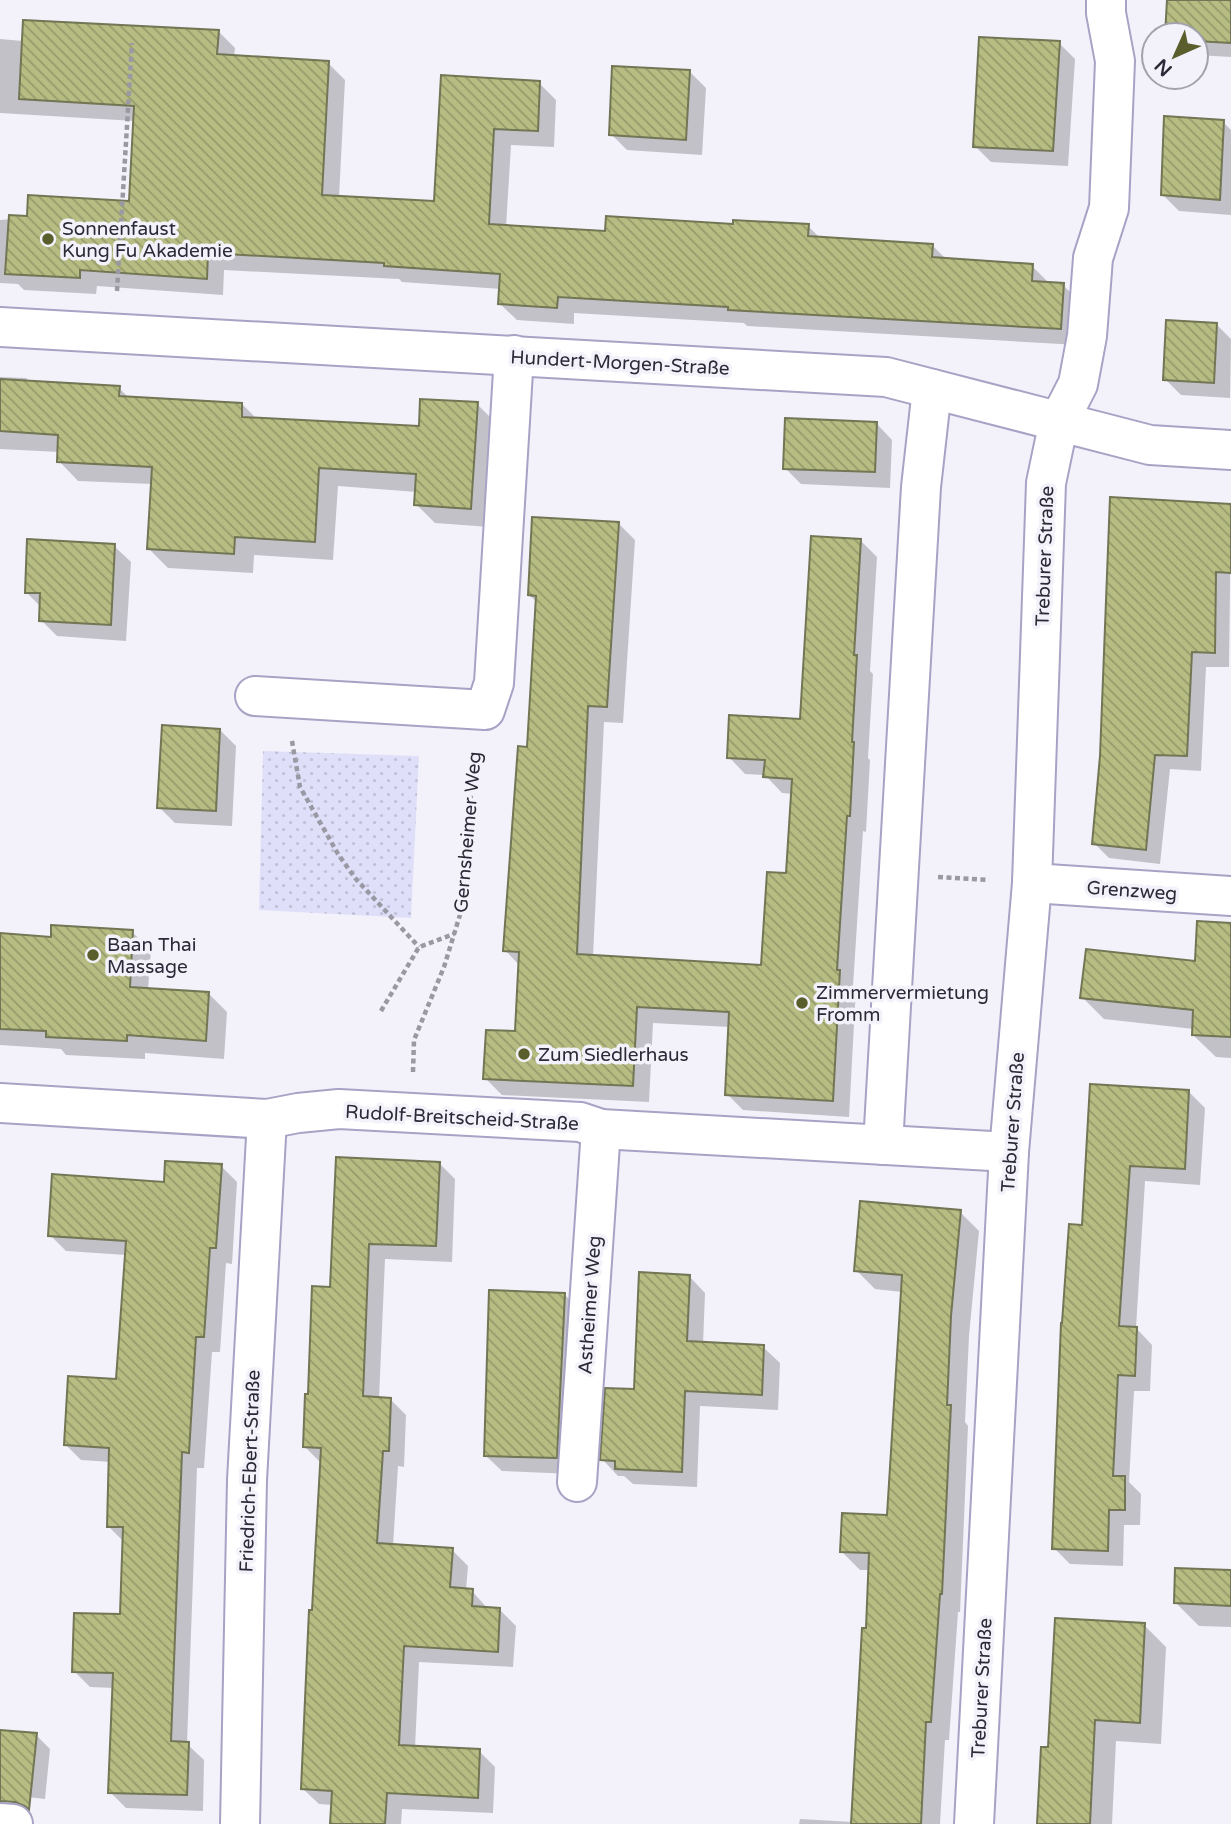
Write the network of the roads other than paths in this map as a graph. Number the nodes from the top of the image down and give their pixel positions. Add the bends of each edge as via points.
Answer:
1 (1107, 0) edge
2 (0, 327) edge
3 (514, 355) junction
4 (932, 389) junction
5 (1059, 421) junction
6 (1231, 450) edge
7 (272, 697) road end
8 (1032, 883) junction
9 (1231, 896) edge
10 (0, 1103) edge
11 (267, 1119) junction
12 (601, 1129) junction
13 (883, 1145) junction
14 (1009, 1152) junction
15 (577, 1482) dead end
16 (0, 1823) edge
17 (13, 1824) edge
18 (240, 1824) edge
19 (974, 1824) edge

1 - 5 street, Treburer Straße via 1115,61 1109,208 1093,258 1078,384
2 - 3 street, Hundert-Morgen-Straße
3 - 4 street, Hundert-Morgen-Straße via 886,377
3 - 7 street via 494,683 485,710
4 - 5 street, Hundert-Morgen-Straße
4 - 13 street via 920,487
5 - 6 street, Hundert-Morgen-Straße via 1150,445
5 - 8 street, Treburer Straße via 1046,483
8 - 9 street, Grenzweg
8 - 14 street, Treburer Straße
10 - 11 street, Rudolf-Breitscheid-Straße
11 - 12 street, Rudolf-Breitscheid-Straße via 339,1109 580,1122
11 - 18 street, Friedrich-Ebert-Straße via 247,1480
12 - 13 street, Rudolf-Breitscheid-Straße
12 - 15 street, Astheimer Weg
13 - 14 street, Rudolf-Breitscheid-Straße
14 - 19 street, Treburer Straße
16 - 17 street

